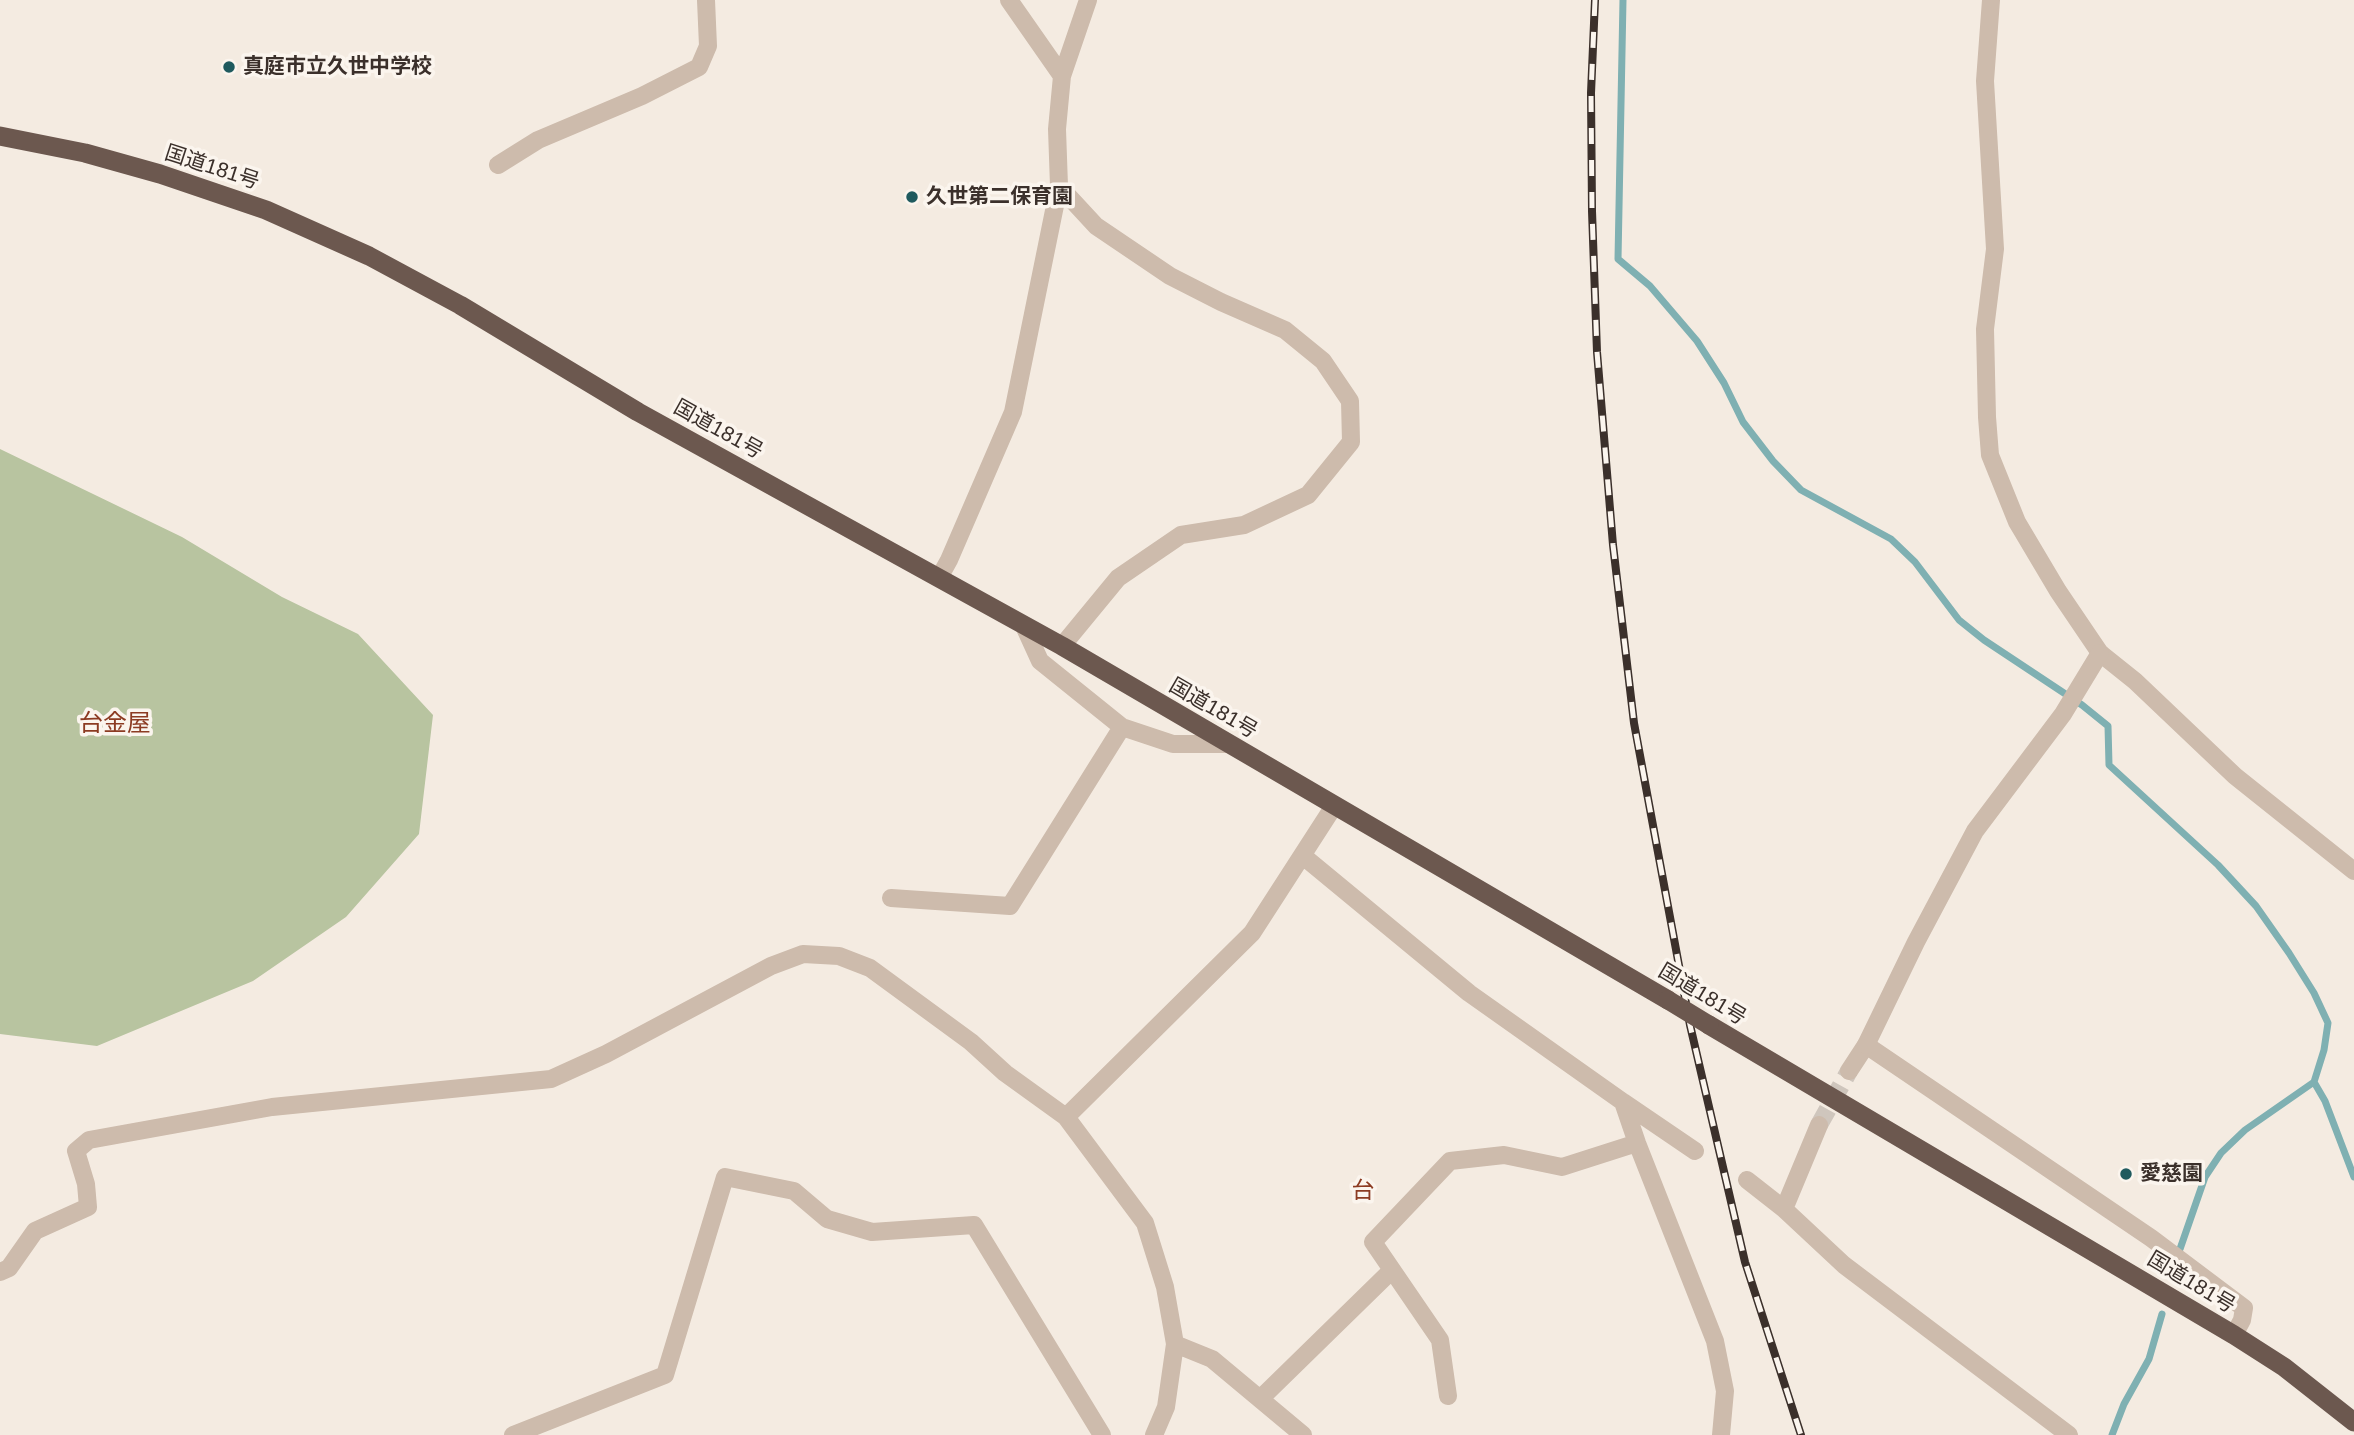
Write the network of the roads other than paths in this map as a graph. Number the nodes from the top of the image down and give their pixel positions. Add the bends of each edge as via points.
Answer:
1 (706, 0) edge
2 (1009, 0) edge
3 (1088, 0) edge
4 (1991, 0) edge
5 (1062, 76) junction
6 (0, 136) edge
7 (498, 165) dead end
8 (1059, 186) junction
9 (939, 578) junction
10 (1024, 626) junction
11 (1062, 646) junction
12 (2100, 653) junction
13 (1122, 727) junction
14 (1228, 744) junction
15 (1334, 806) junction
16 (1303, 856) junction
17 (2354, 872) edge
18 (891, 898) dead end
19 (1866, 1045) junction
20 (1849, 1070) tunnel mouth
21 (1623, 1101) junction
22 (1066, 1118) junction
23 (1819, 1125) tunnel mouth
24 (1637, 1143) junction
25 (1695, 1151) dead end
26 (1746, 1180) dead end
27 (1784, 1209) junction
28 (1391, 1270) junction
29 (0, 1272) edge
30 (2234, 1335) junction
31 (1175, 1344) junction
32 (1448, 1396) dead end
33 (1260, 1399) junction
34 (2354, 1422) edge
35 (513, 1435) edge
36 (1102, 1435) edge
37 (1154, 1435) edge
38 (1303, 1435) edge
39 (1721, 1435) edge
40 (2068, 1435) edge

1 - 7 street via 709,46 699,67 538,140
2 - 5 street
3 - 5 street
4 - 12 street via 1984,82 1995,250 1985,329 1990,455 2017,522
5 - 8 street via 1057,129
6 - 9 highway, 国道181号 via 160,174 266,210 369,256 638,412
8 - 9 street via 1013,412
8 - 11 street via 1096,226 1170,276 1285,330 1323,361 1350,401 1351,442 1308,495 1244,525 1181,535 1118,578
9 - 10 highway, 国道181号
10 - 11 highway, 国道181号
10 - 13 street via 1040,661
11 - 14 highway, 国道181号
12 - 17 street via 2235,776
12 - 19 street via 2063,714 1975,831
13 - 14 street via 1173,744
13 - 18 street via 1010,906
14 - 15 highway, 国道181号
15 - 16 street
15 - 30 highway, 国道181号, bridge
16 - 21 street via 1469,993
16 - 22 street via 1252,933
19 - 20 street
19 - 30 street via 2151,1238 2244,1308
21 - 24 street
21 - 25 street
22 - 29 street via 870,968 839,956 803,954 551,1079 272,1107 89,1140 76,1151 88,1207 35,1231 9,1268
22 - 31 street via 1145,1223 1165,1287
23 - 27 street
24 - 28 street via 1562,1167 1503,1155 1450,1161 1373,1242
24 - 39 street via 1715,1340 1725,1391
26 - 27 street
27 - 40 street via 1844,1265
28 - 32 street via 1440,1340
28 - 33 street
30 - 34 highway, 国道181号
31 - 33 street via 1212,1359
31 - 37 street via 1167,1407
33 - 38 street
35 - 36 street via 665,1375 725,1177 794,1191 827,1219 872,1232 974,1225

